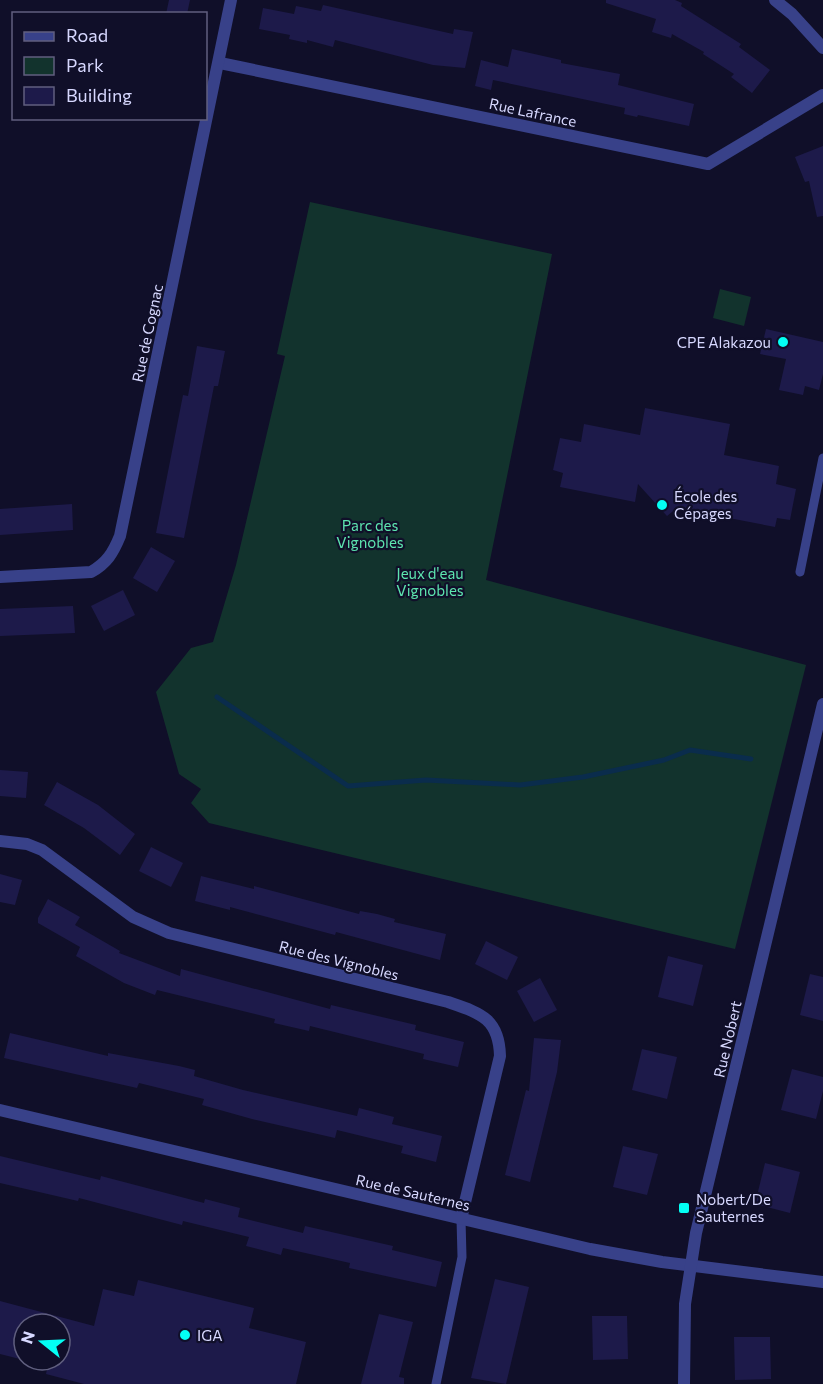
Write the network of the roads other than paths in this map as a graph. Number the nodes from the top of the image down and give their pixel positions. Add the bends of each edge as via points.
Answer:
1 (231, 0) edge
2 (775, 0) edge
3 (823, 48) edge
4 (219, 63) junction
5 (823, 94) edge
6 (823, 458) edge
7 (800, 572) dead end
8 (0, 577) edge
9 (823, 704) edge
10 (0, 841) edge
11 (0, 1110) edge
12 (461, 1219) junction
13 (690, 1265) junction
14 (823, 1282) edge
15 (436, 1384) edge
16 (684, 1384) edge

1 - 4 street, Rue de Cognac
2 - 3 street
4 - 5 street, Rue Lafrance via 708,164
4 - 8 street, Rue de Cognac via 114,551 91,572
6 - 7 lane
9 - 13 street, Rue Nobert
10 - 12 street, Rue des Vignobles via 42,850 149,926 448,1002 490,1022 500,1043 500,1056
11 - 12 street, Rue de Sauternes
12 - 13 street, Rue de Sauternes via 591,1249
12 - 15 lane via 462,1257
13 - 14 street, Rue de Sauternes
13 - 16 street, Rue Nobert via 685,1304

